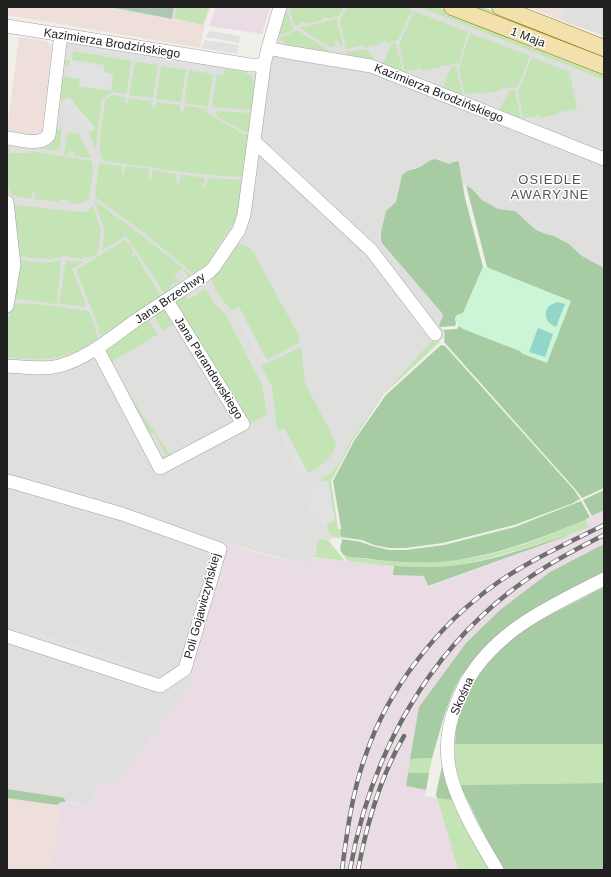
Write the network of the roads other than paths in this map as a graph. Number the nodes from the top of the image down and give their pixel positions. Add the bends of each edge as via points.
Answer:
1 (280, 7) edge
2 (452, 7) edge
3 (500, 7) edge
4 (7, 26) edge
5 (62, 34) junction
6 (268, 48) junction
7 (604, 48) edge
8 (264, 65) junction
9 (604, 66) edge
10 (7, 138) edge
11 (255, 142) junction
12 (604, 159) edge
13 (7, 202) edge
14 (167, 301) junction
15 (7, 306) edge
16 (435, 334) dead end
17 (97, 348) junction
18 (7, 366) edge
19 (7, 481) edge
20 (604, 580) edge
21 (7, 636) edge
22 (497, 870) edge

1 - 6 street, Jana Brzechwy
2 - 9 main road, 1 Maja
3 - 7 main road, 1 Maja
4 - 5 street, Kazimierza Brodzińskiego
5 - 8 street, Kazimierza Brodzińskiego via 250,65
5 - 10 street via 49,135 38,142
6 - 8 street, Jana Brzechwy
6 - 12 street, Kazimierza Brodzińskiego via 371,66
8 - 11 street, Jana Brzechwy
11 - 14 street, Jana Brzechwy via 244,215 239,230 209,272
11 - 16 street via 372,251
13 - 15 street via 14,265
14 - 17 street, Jana Brzechwy
14 - 17 street, Jana Parandowskiego via 244,424 160,468
17 - 18 street, Jana Brzechwy via 78,360 53,367
19 - 21 street, Poli Gojawiczyńskiej via 122,514 220,549 185,669 160,686
20 - 22 street, Skośna via 528,620 499,641 466,681 454,710 447,738 452,779 475,834

